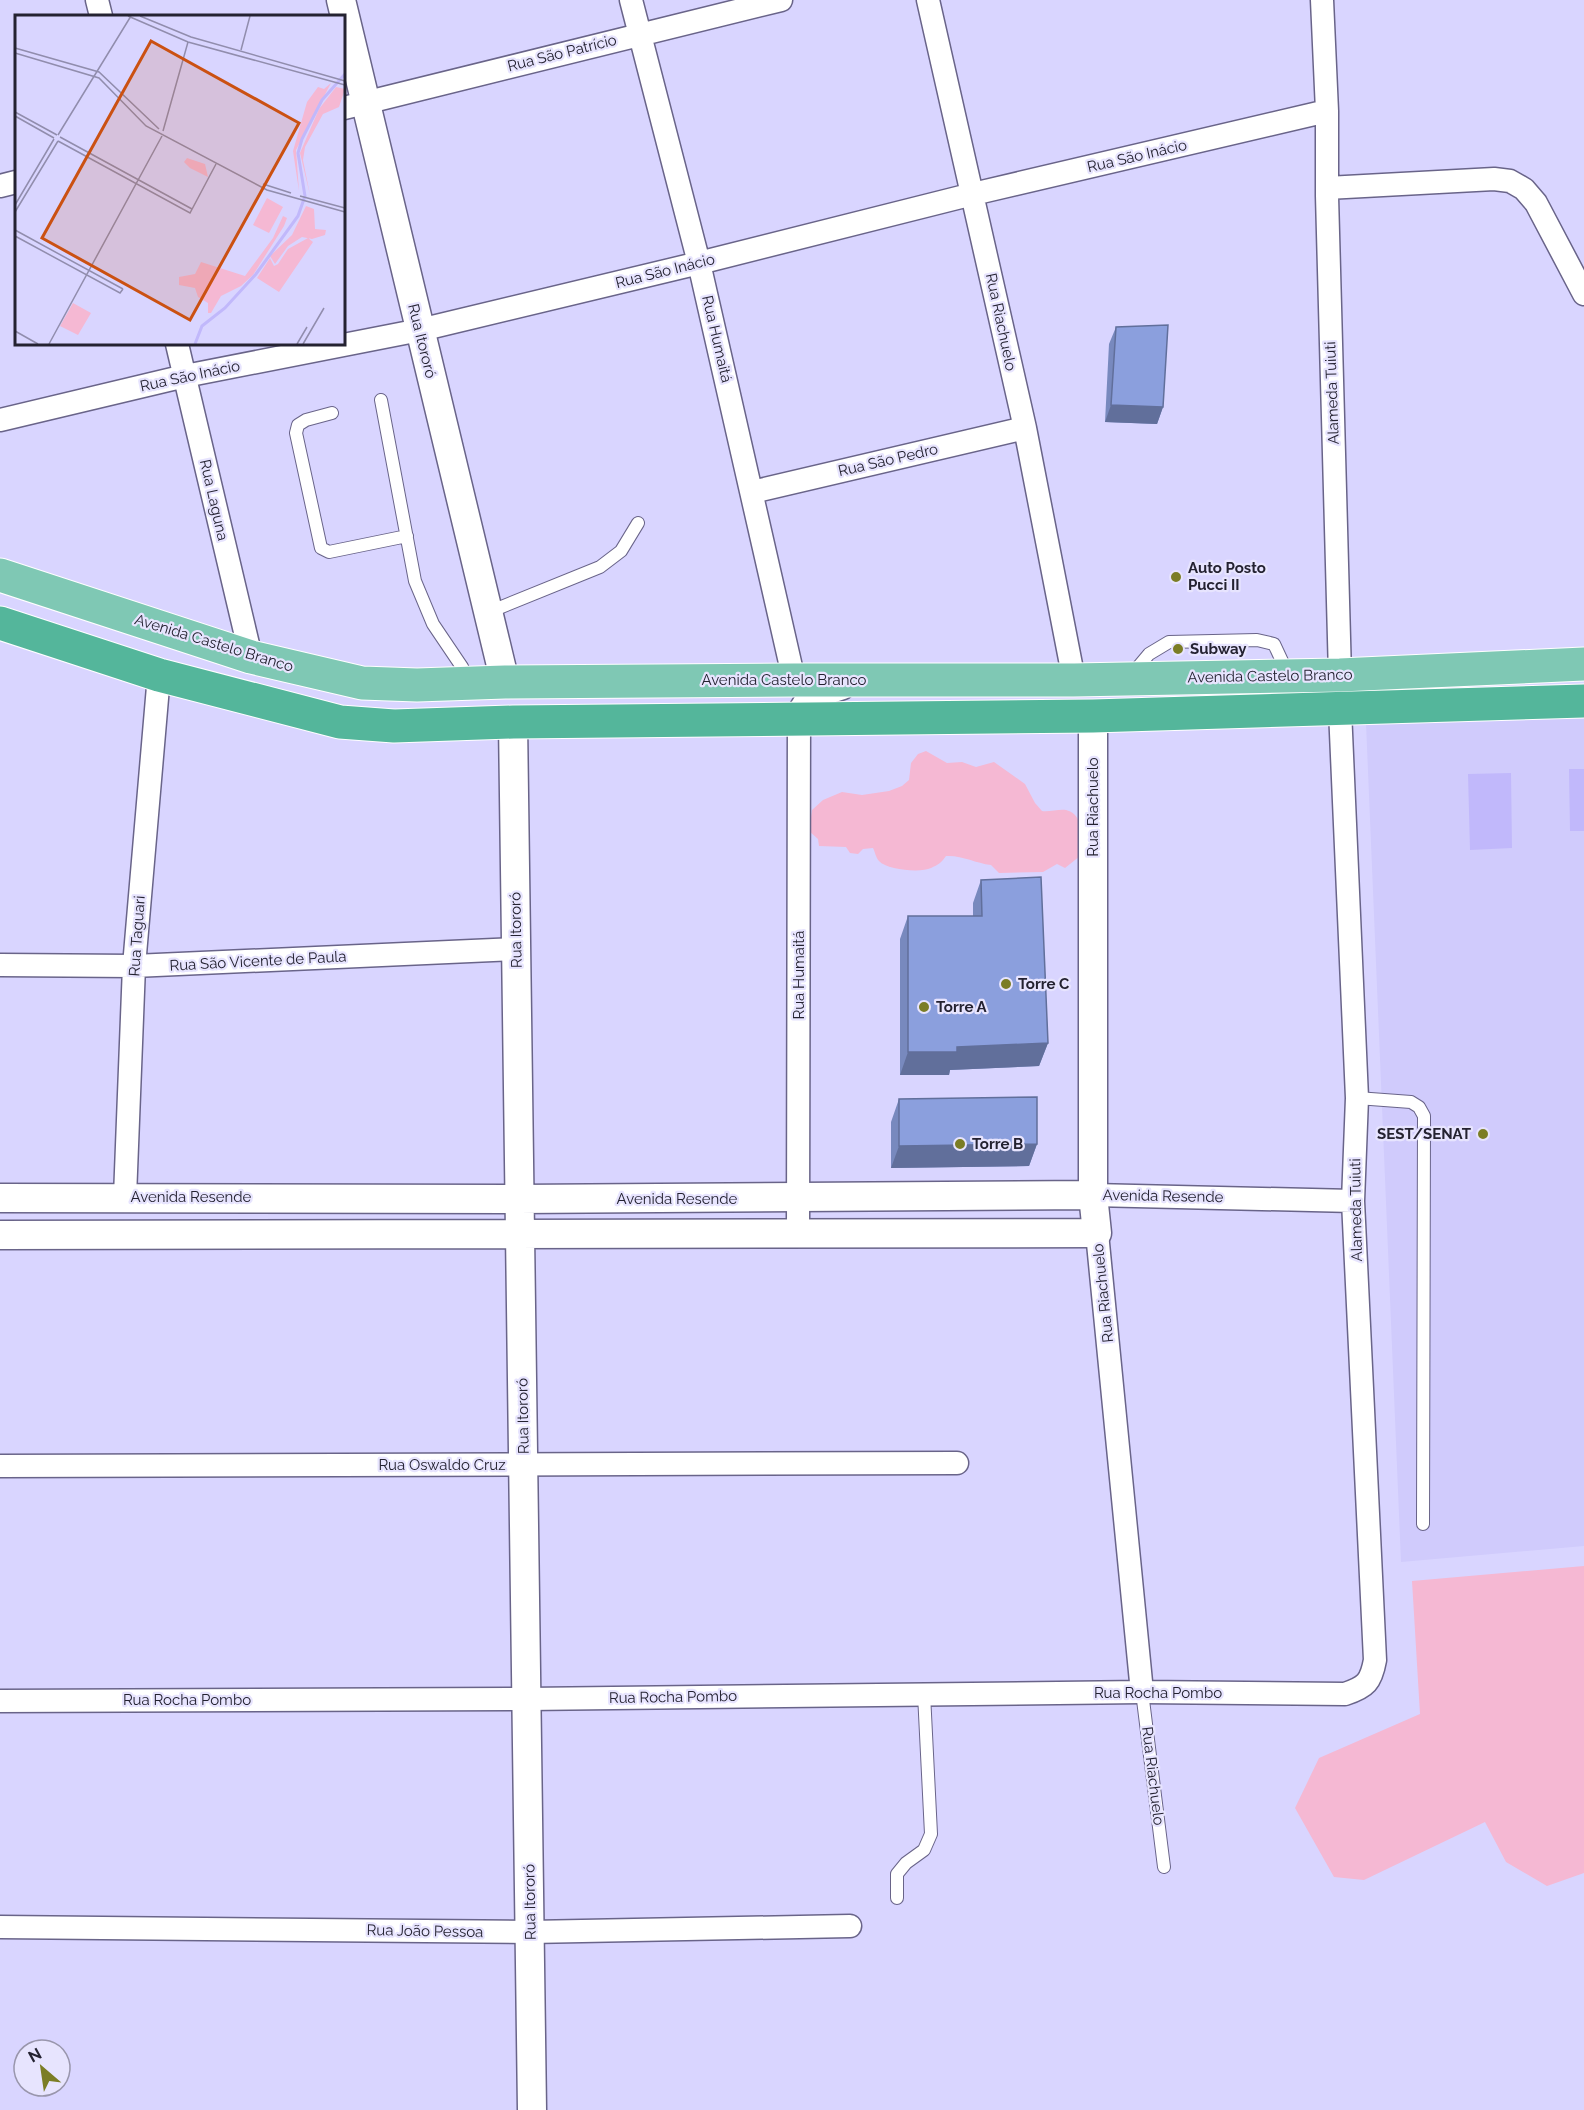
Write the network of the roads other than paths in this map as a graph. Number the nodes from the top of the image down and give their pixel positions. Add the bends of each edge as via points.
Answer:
1 (97, 0) edge
2 (341, 0) edge
3 (631, 0) edge
4 (781, 0) edge
5 (928, 0) edge
6 (1322, 0) edge
7 (101, 15) edge
8 (343, 15) edge
9 (345, 32) edge
10 (640, 34) junction
11 (354, 105) edge
12 (1327, 111) junction
13 (15, 182) edge
14 (0, 186) edge
15 (1327, 188) junction
16 (973, 194) junction
17 (699, 263) junction
18 (1584, 294) edge
19 (420, 330) junction
20 (177, 345) edge
21 (343, 345) edge
22 (345, 345) edge
23 (185, 376) junction
24 (381, 400) dead end
25 (332, 413) dead end
26 (0, 420) edge
27 (1024, 428) junction
28 (752, 492) junction
29 (638, 523) dead end
30 (407, 536) junction
31 (0, 575) edge
32 (489, 612) junction
33 (0, 622) edge
34 (252, 657) junction
35 (1584, 664) edge
36 (159, 675) junction
37 (1340, 675) junction
38 (794, 680) junction
39 (868, 680) junction
40 (1074, 680) junction
41 (505, 682) junction
42 (470, 684) junction
43 (1584, 701) edge
44 (1340, 710) junction
45 (1093, 716) junction
46 (800, 718) junction
47 (513, 722) junction
48 (516, 949) junction
49 (0, 965) edge
50 (134, 966) junction
51 (1357, 1098) junction
52 (1093, 1195) junction
53 (125, 1197) junction
54 (9, 1198) edge
55 (799, 1198) junction
56 (519, 1199) junction
57 (1353, 1201) junction
58 (798, 1232) junction
59 (520, 1233) junction
60 (1097, 1233) junction
61 (8, 1235) edge
62 (957, 1463) dead end
63 (524, 1465) junction
64 (0, 1466) edge
65 (1423, 1524) dead end
66 (1142, 1692) junction
67 (924, 1694) junction
68 (1345, 1694) joint
69 (527, 1699) junction
70 (0, 1701) edge
71 (1164, 1867) dead end
72 (897, 1898) dead end
73 (850, 1926) dead end
74 (0, 1928) edge
75 (530, 1932) junction
76 (532, 2110) edge

1 - 7 street
2 - 8 street, Rua Itororó
3 - 10 street, Rua Humaitá
4 - 10 street, Rua São Patrício
5 - 16 street, Rua Riachuelo
6 - 12 street, Alameda Tuiuti
9 - 11 street, Rua Itororó
10 - 11 street, Rua São Patrício
10 - 17 street, Rua Humaitá
11 - 19 street, Rua Itororó
12 - 15 street, Alameda Tuiuti
12 - 16 street, Rua São Inácio
13 - 14 street
15 - 18 street via 1510,181 1536,202
15 - 37 street, Alameda Tuiuti
16 - 17 street, Rua São Inácio
16 - 27 street, Rua Riachuelo
17 - 19 street, Rua São Inácio
17 - 28 street, Rua Humaitá
19 - 22 street, Rua São Inácio
19 - 32 street, Rua Itororó
20 - 23 street, Rua Laguna
21 - 23 street, Rua São Inácio
23 - 26 street, Rua São Inácio
23 - 34 street, Rua Laguna
24 - 30 lane
25 - 30 lane via 306,420 298,425 296,433 321,548 329,552
27 - 28 street, Rua São Pedro
27 - 40 street, Rua Riachuelo
28 - 38 street, Rua Humaitá
29 - 32 lane via 621,551 600,567
30 - 42 lane via 415,581 433,624
31 - 34 main road, Avenida Castelo Branco
32 - 41 street, Rua Itororó
33 - 36 highway
34 - 42 main road, Avenida Castelo Branco via 362,683
35 - 37 main road, Avenida Castelo Branco
36 - 47 highway via 340,722 394,726
36 - 50 street, Rua Taguari
37 - 40 main road, Avenida Castelo Branco
38 - 39 main road, Avenida Castelo Branco
38 - 41 main road, Avenida Castelo Branco
39 - 40 main road, Avenida Castelo Branco
39 - 46 street via 806,700 800,707
41 - 42 main road, Avenida Castelo Branco
43 - 44 highway
44 - 45 highway
44 - 51 street, Alameda Tuiuti
45 - 46 highway
45 - 52 street, Rua Riachuelo
46 - 47 highway
46 - 55 street, Rua Humaitá
47 - 48 street, Rua Itororó
48 - 50 street, Rua São Vicente de Paula
48 - 56 street, Rua Itororó
49 - 50 street, Rua São Vicente de Paula
50 - 53 street, Rua Taguari
51 - 57 street, Alameda Tuiuti
51 - 65 lane via 1411,1102 1424,1116
52 - 55 street, Avenida Resende
52 - 57 street, Avenida Resende
52 - 60 street, Rua Riachuelo
53 - 54 street, Avenida Resende
53 - 56 street, Avenida Resende
54 - 61 street
55 - 56 street, Avenida Resende
55 - 58 street, Rua Humaitá
56 - 59 street, Rua Itororó
57 - 68 street, Alameda Tuiuti via 1375,1660 1372,1678 1359,1690
58 - 59 street
58 - 60 street
59 - 61 street
59 - 63 street, Rua Itororó
60 - 66 street, Rua Riachuelo
62 - 63 street, Rua Oswaldo Cruz
63 - 64 street, Rua Oswaldo Cruz
63 - 69 street, Rua Itororó
66 - 67 street, Rua Rocha Pombo
66 - 68 street, Rua Rocha Pombo
66 - 71 lane, Rua Riachuelo
67 - 69 street, Rua Rocha Pombo
67 - 72 lane via 931,1834 924,1850 897,1874
69 - 70 street, Rua Rocha Pombo
69 - 75 street, Rua Itororó
73 - 75 street, Rua João Pessoa
74 - 75 street, Rua João Pessoa
75 - 76 street, Rua Itororó

